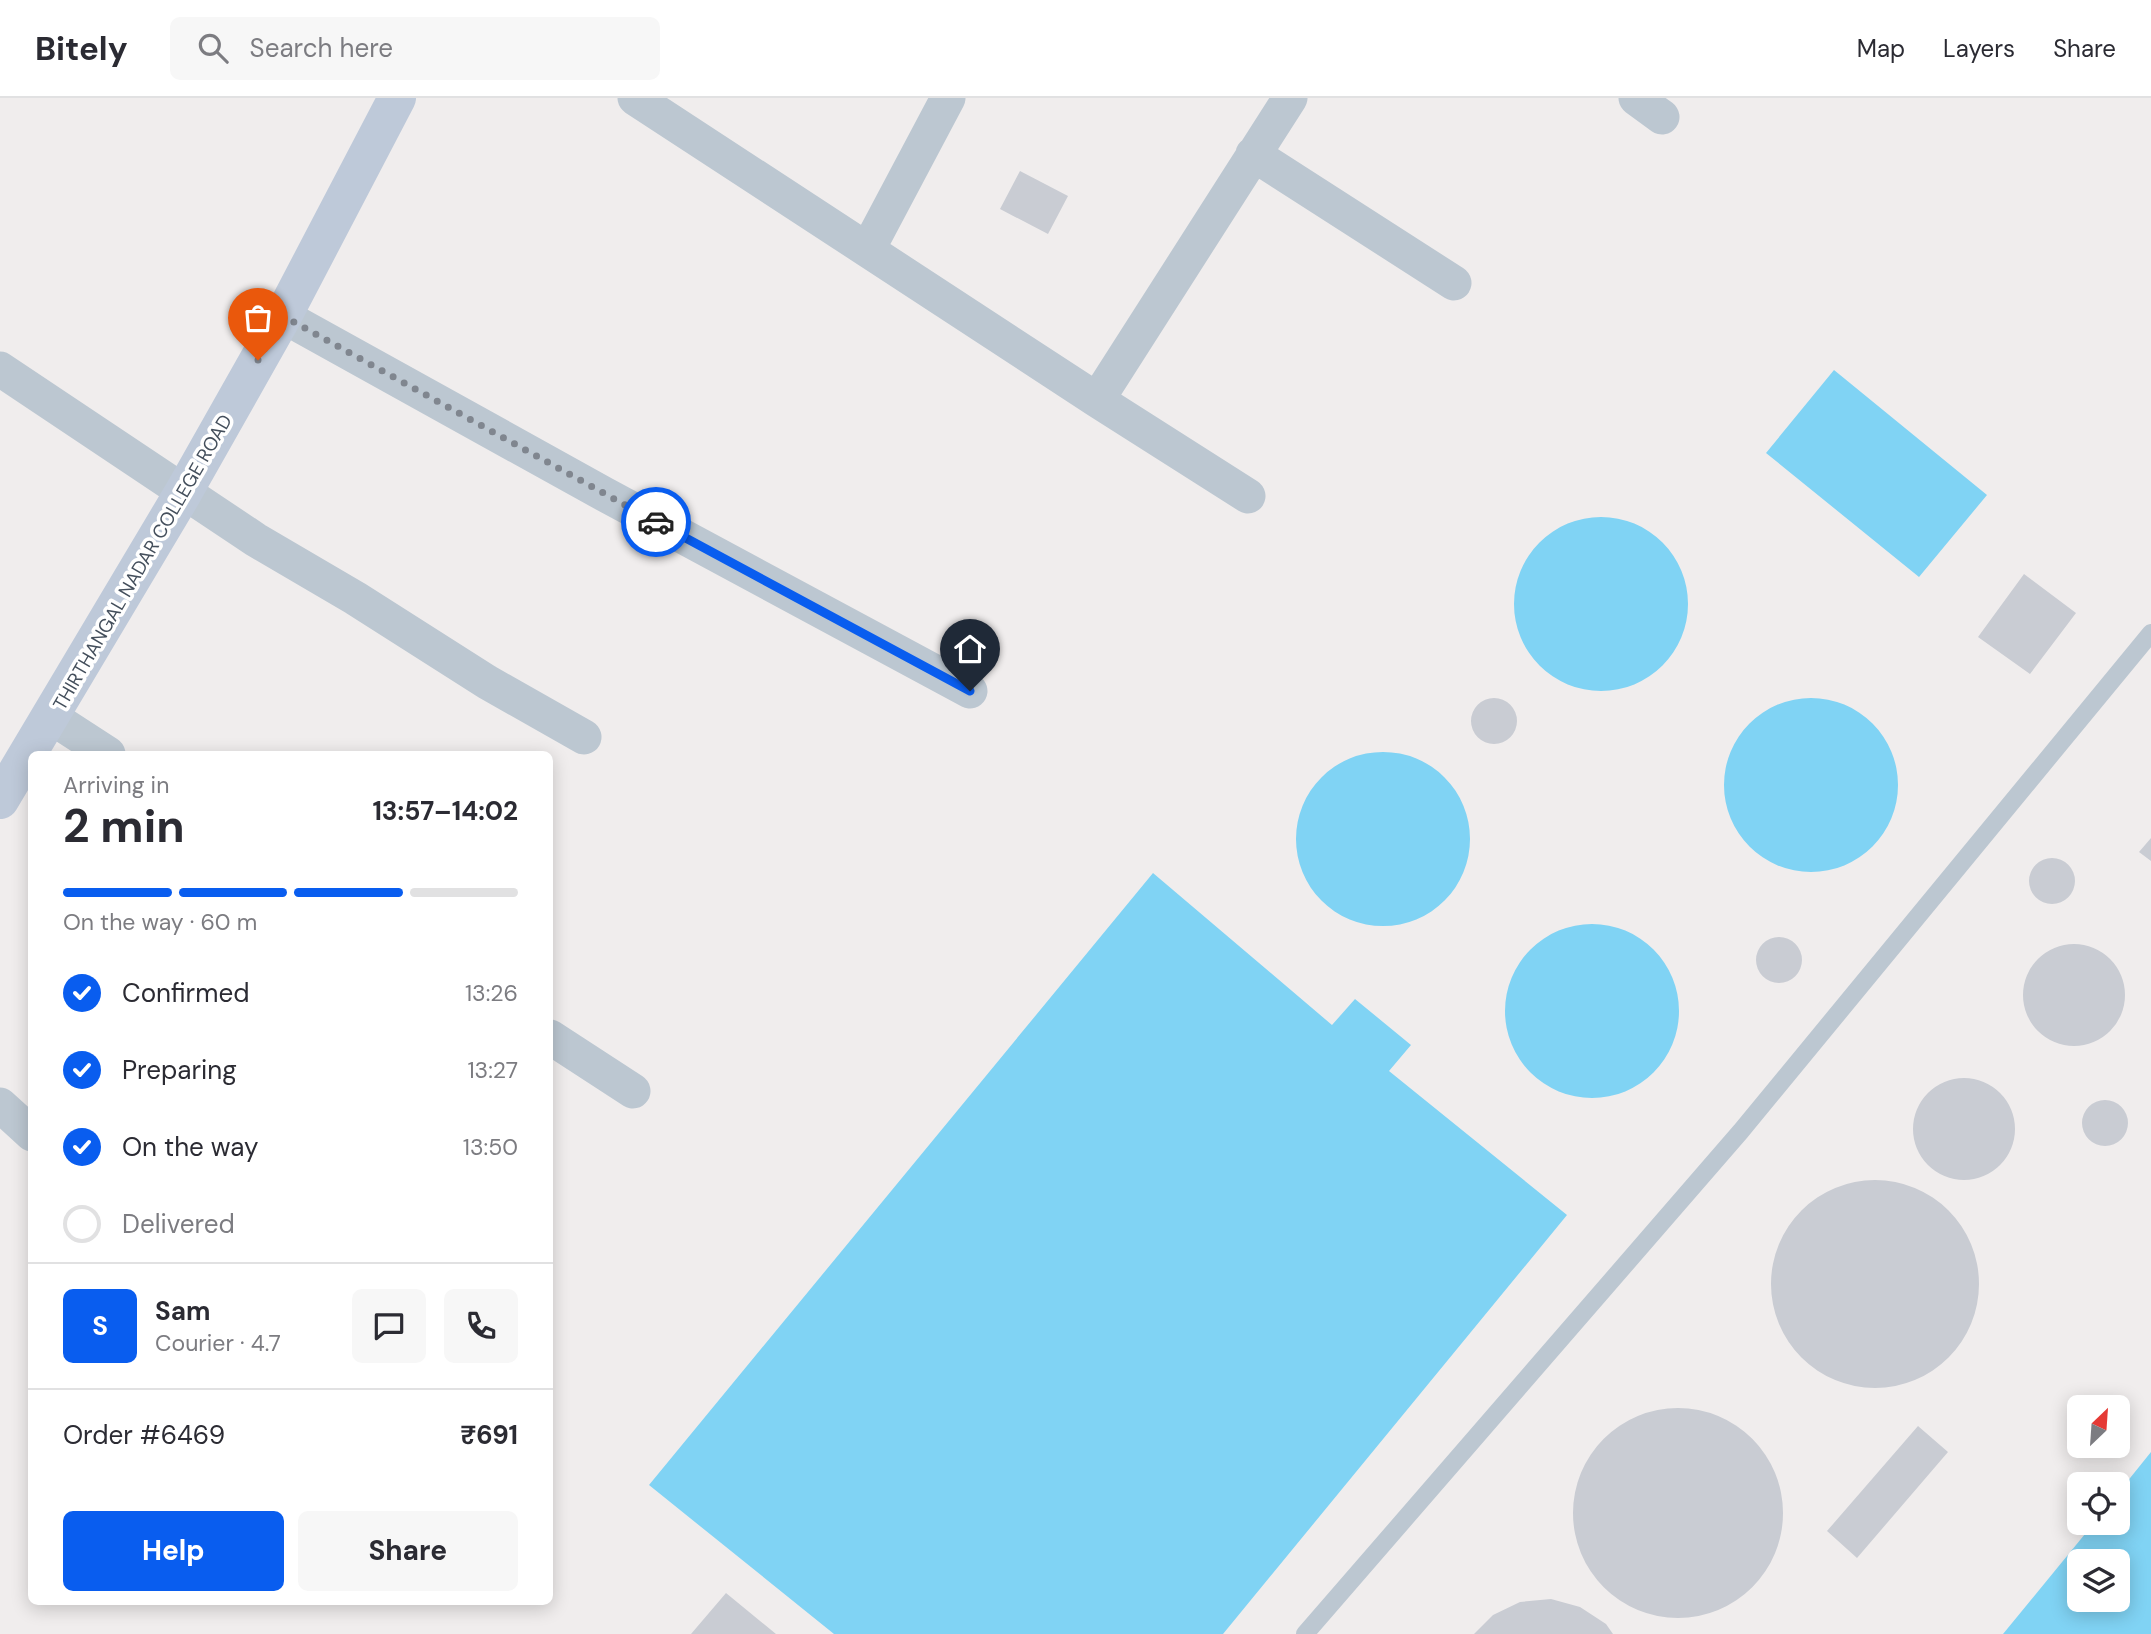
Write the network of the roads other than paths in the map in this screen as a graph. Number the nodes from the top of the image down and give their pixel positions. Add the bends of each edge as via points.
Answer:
1 (397, 98) edge
2 (635, 98) edge
3 (948, 98) edge
4 (1290, 98) edge
5 (1253, 153) junction
6 (868, 249) junction
7 (1454, 283) dead end
8 (283, 316) junction
9 (0, 369) edge
10 (1097, 400) junction
11 (183, 493) junction
12 (1248, 496) dead end
13 (2151, 633) edge
14 (970, 691) dead end
15 (51, 718) junction
16 (584, 737) dead end
17 (30, 751) edge
18 (103, 751) edge
19 (28, 755) edge
20 (0, 800) edge
21 (553, 1039) edge
22 (633, 1091) dead end
23 (0, 1105) edge
24 (28, 1130) edge
25 (1305, 1634) edge

1 - 8 street, THIRTHANGAL NADAR COLLEGE ROAD
2 - 6 street
3 - 6 street
4 - 5 street
5 - 7 street
5 - 10 street
6 - 10 street
8 - 11 street, THIRTHANGAL NADAR COLLEGE ROAD
8 - 14 street
9 - 11 street
10 - 12 street
11 - 15 street, THIRTHANGAL NADAR COLLEGE ROAD
11 - 16 street
13 - 25 lane via 1741,1131
15 - 17 street, THIRTHANGAL NADAR COLLEGE ROAD
15 - 18 street
19 - 20 street, THIRTHANGAL NADAR COLLEGE ROAD
21 - 22 street
23 - 24 street

